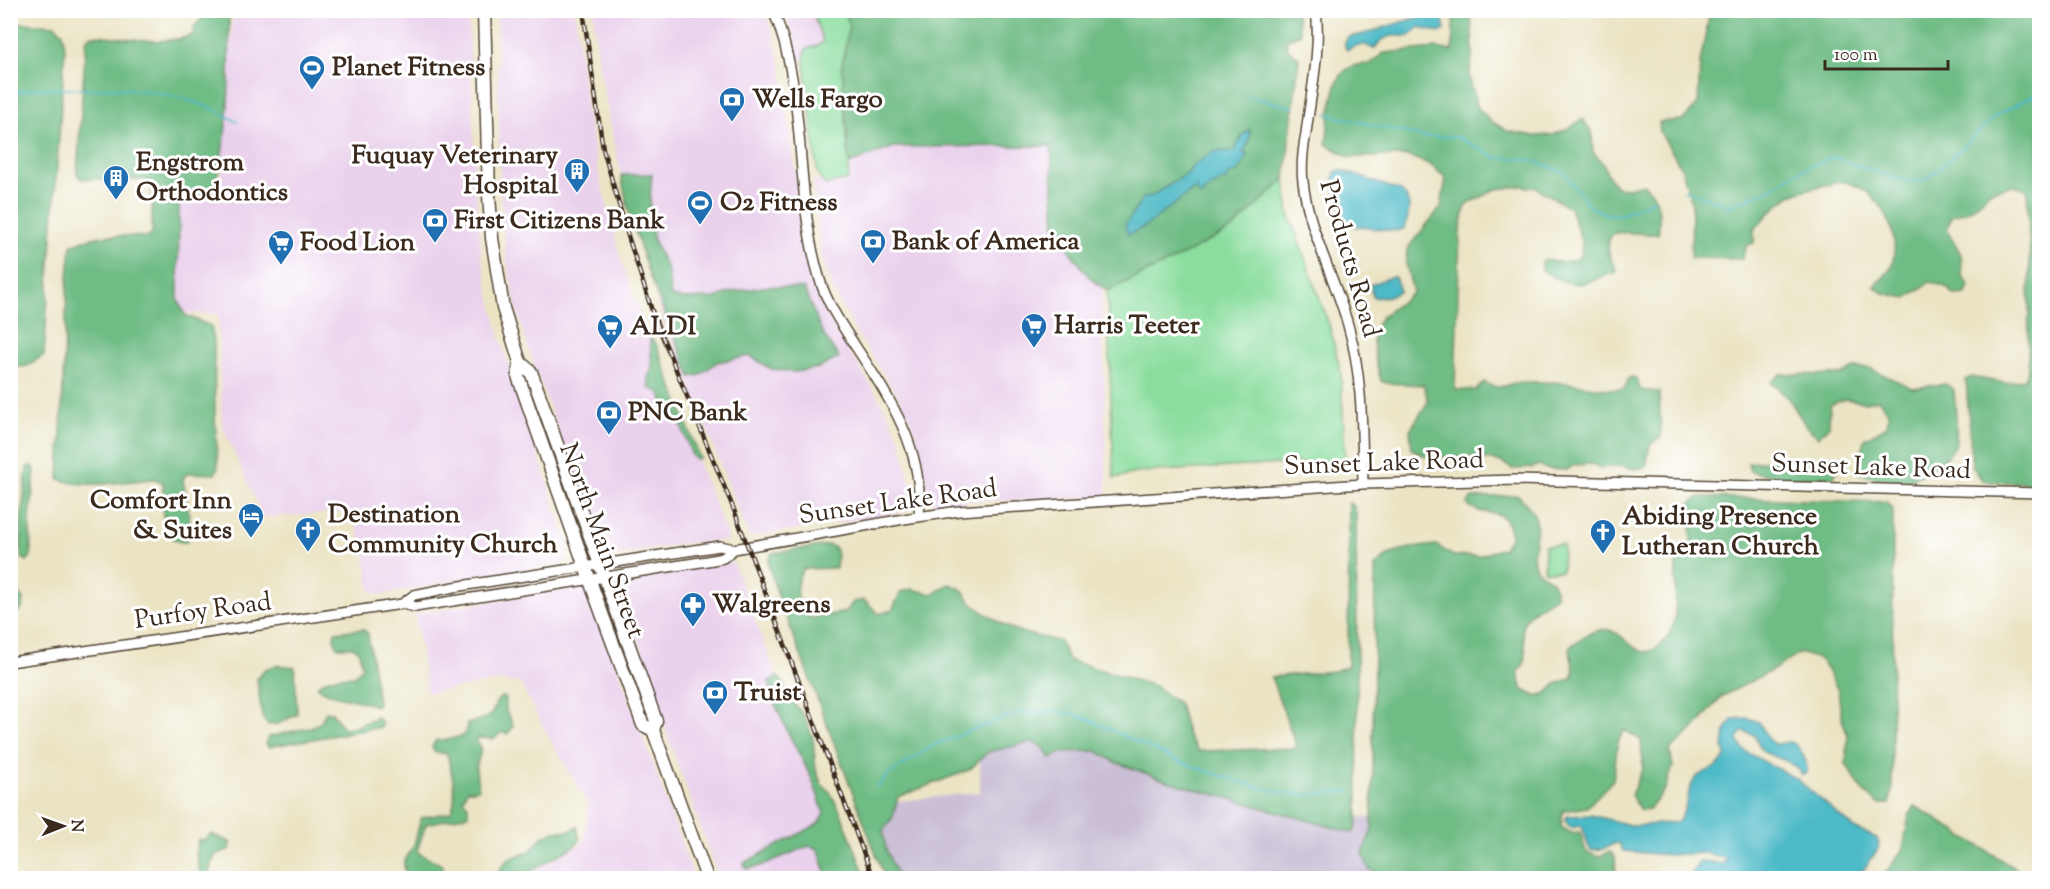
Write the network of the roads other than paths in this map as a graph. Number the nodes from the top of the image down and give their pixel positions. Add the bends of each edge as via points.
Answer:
1 (484, 10) edge
2 (773, 10) edge
3 (1316, 10) edge
4 (520, 362) junction
5 (1363, 484) junction
6 (2040, 493) edge
7 (919, 516) junction
8 (734, 549) junction
9 (601, 565) junction
10 (586, 567) junction
11 (605, 577) junction
12 (590, 580) junction
13 (402, 604) junction
14 (10, 662) edge
15 (653, 730) junction
16 (707, 879) edge

1 - 4 highway, North Main Street via 492,238 503,308
2 - 7 main road via 793,79 811,237 820,279 841,324 900,418 916,472
3 - 5 main road, Products Road via 1303,183 1352,342 1359,384
4 - 9 highway, North Main Street via 531,372
4 - 10 highway, North Main Street via 518,376
5 - 6 main road, Sunset Lake Road via 1516,480
5 - 7 main road, Sunset Lake Road
7 - 8 main road, Sunset Lake Road
8 - 9 main road, Sunset Lake Road via 720,546
8 - 11 main road, Sunset Lake Road via 723,558
9 - 10 main road, Sunset Lake Road
9 - 11 highway, North Main Street
10 - 12 highway, North Main Street
10 - 13 main road, Purfoy Road via 414,595
11 - 12 main road, Sunset Lake Road
11 - 15 highway, North Main Street via 656,721
12 - 13 main road, Purfoy Road via 415,607
12 - 15 highway, North Main Street via 643,725
13 - 14 main road, Purfoy Road
15 - 16 highway, North Main Street

